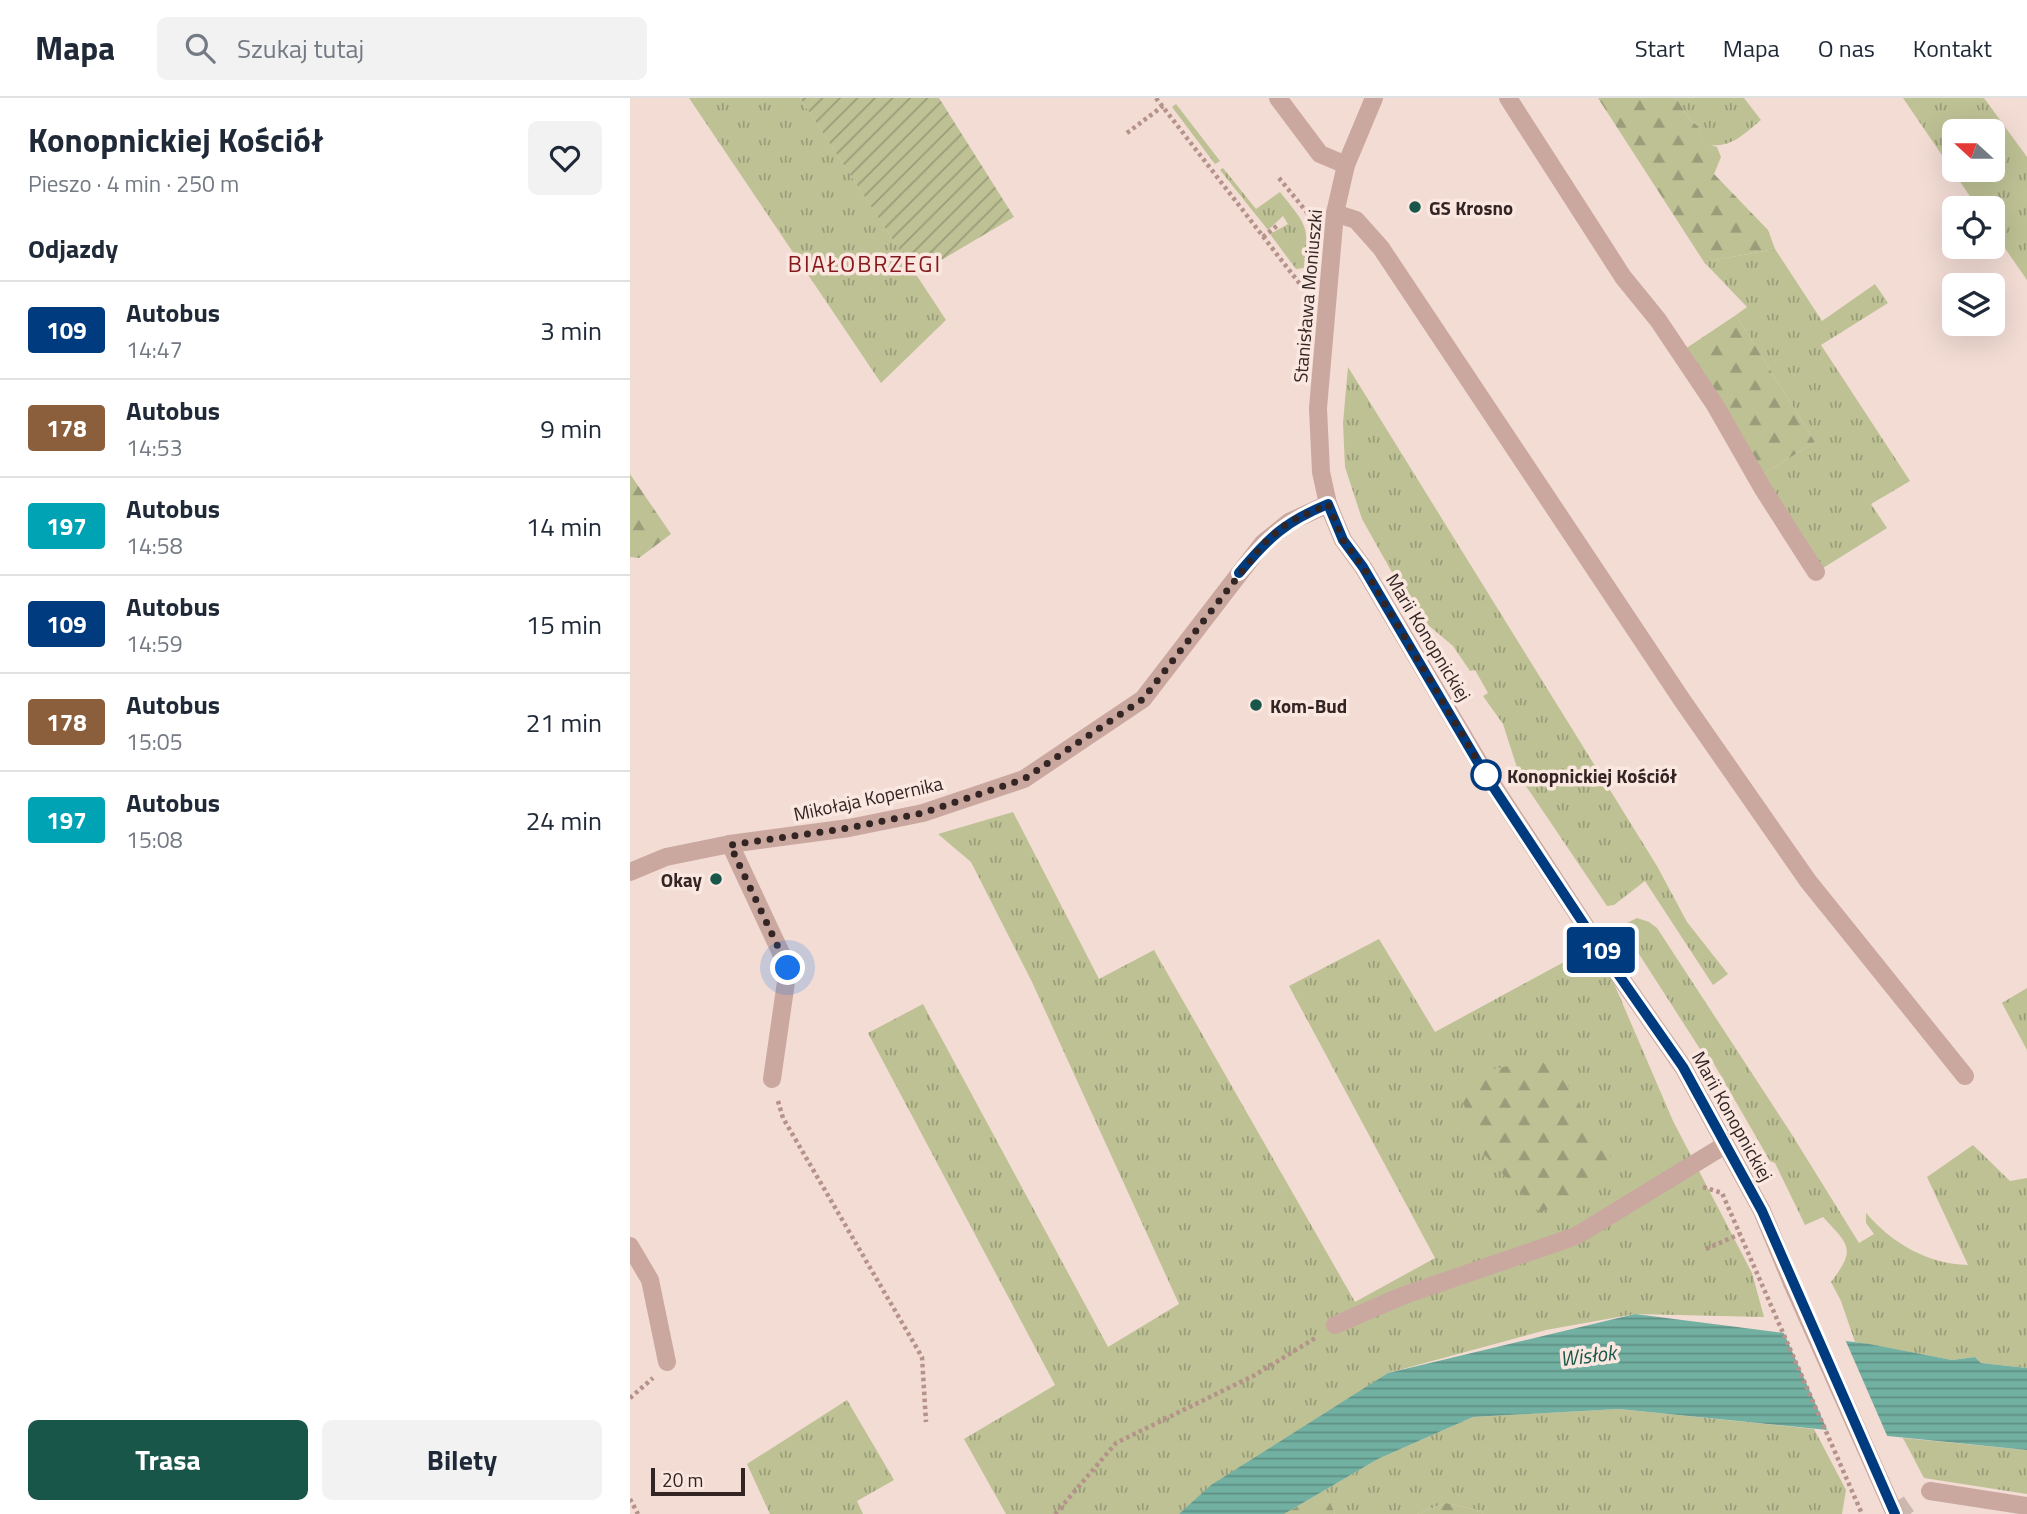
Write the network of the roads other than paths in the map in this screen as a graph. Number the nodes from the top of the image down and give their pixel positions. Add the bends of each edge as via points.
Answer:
1 (1278, 98) edge
2 (1374, 98) edge
3 (1508, 98) edge
4 (1346, 165) junction
5 (1335, 213) junction
6 (1328, 504) junction
7 (1816, 572) dead end
8 (730, 845) junction
9 (630, 872) edge
10 (1965, 1076) dead end
11 (772, 1079) road end
12 (1726, 1145) junction
13 (630, 1246) edge
14 (1335, 1325) road end
15 (667, 1362) dead end
16 (1930, 1491) tunnel mouth
17 (2027, 1506) edge
18 (1895, 1514) edge

1 - 4 street via 1320,154
2 - 4 street, Stanisława Moniuszki
3 - 7 street via 1623,277 1715,405
4 - 5 street, Stanisława Moniuszki
5 - 6 street, Stanisława Moniuszki via 1318,408 1318,448
5 - 10 street via 1356,220 1381,248 1808,881
6 - 8 street, Mikołaja Kopernika via 1289,522 1264,543 1143,699 1024,779 923,813
6 - 12 street, Marii Konopnickiej via 1343,540 1486,776 1683,1067
8 - 9 street, Mikołaja Kopernika via 666,857
8 - 11 street via 788,968
12 - 14 street via 1576,1236 1402,1296
12 - 18 street, Marii Konopnickiej, bridge via 1762,1211
13 - 15 street via 650,1280
16 - 17 street

